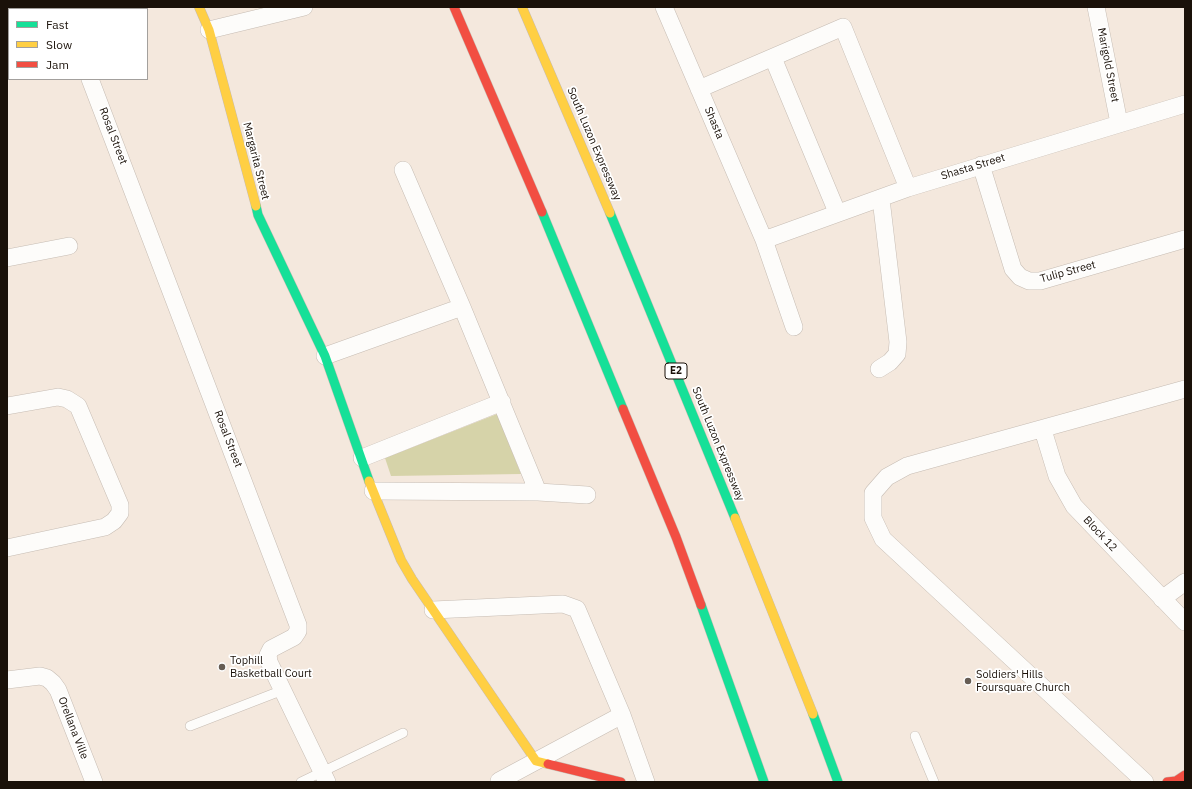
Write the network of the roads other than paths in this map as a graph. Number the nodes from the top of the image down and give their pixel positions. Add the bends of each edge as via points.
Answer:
1 (199, 7) edge
2 (304, 7) edge
3 (454, 7) edge
4 (522, 7) edge
5 (664, 7) edge
6 (1096, 7) edge
7 (209, 30) junction
8 (773, 58) junction
9 (90, 80) edge
10 (699, 89) junction
11 (1185, 104) edge
12 (1119, 123) junction
13 (981, 165) junction
14 (403, 170) dead end
15 (908, 188) junction
16 (881, 199) junction
17 (837, 212) junction
18 (1185, 239) edge
19 (764, 240) junction
20 (69, 246) dead end
21 (7, 258) edge
22 (462, 307) junction
23 (794, 327) dead end
24 (325, 356) junction
25 (879, 369) dead end
26 (1185, 389) edge
27 (502, 402) junction
28 (7, 406) edge
29 (1043, 430) junction
30 (362, 458) junction
31 (373, 491) junction
32 (538, 492) junction
33 (587, 495) dead end
34 (7, 548) edge
35 (1185, 582) edge
36 (1162, 599) junction
37 (433, 610) junction
38 (1185, 622) edge
39 (7, 680) edge
40 (283, 690) junction
41 (622, 714) junction
42 (190, 726) dead end
43 (403, 733) dead end
44 (915, 736) dead end
45 (536, 761) junction
46 (1185, 775) edge
47 (325, 777) edge
48 (499, 781) dead end
49 (94, 782) edge
50 (301, 782) edge
51 (621, 782) edge
52 (646, 782) edge
53 (764, 782) edge
54 (838, 782) edge
55 (934, 782) edge
56 (1146, 782) edge
57 (1173, 782) edge

1 - 7 main road, Margarita Street
2 - 7 street
3 - 53 main road via 522,164 676,537
4 - 54 main road, South Luzon Expressway / E2 via 583,146 731,506
5 - 10 street, Shasta
6 - 12 street, Marigold Street
7 - 24 main road, Margarita Street via 258,216
8 - 10 street
8 - 15 street via 843,27
8 - 17 street
9 - 40 street, Rosal Street via 298,625 294,637 271,649 268,655
10 - 19 street, Shasta
11 - 12 street, Shasta Street
12 - 13 street, Shasta Street
13 - 15 street, Shasta Street
13 - 18 street, Tulip Street via 1013,269 1020,277 1029,281 1040,281
14 - 22 street
15 - 16 street, Shasta Street
16 - 17 street, Shasta Street
16 - 25 street via 898,342 897,354
17 - 19 street, Shasta Street
19 - 23 street, Shasta
20 - 21 street
22 - 24 street
22 - 27 street
24 - 30 main road, Margarita Street
26 - 29 street
27 - 30 street
27 - 32 street
28 - 34 street via 58,397 78,406 120,505 120,513 105,527
29 - 36 street, Block 12 via 1057,476 1074,506
29 - 56 street via 907,466 887,477 873,493 873,518 883,539
30 - 31 main road, Margarita Street
31 - 32 street
31 - 37 main road, Margarita Street via 400,560
32 - 33 street
35 - 36 street
36 - 38 street, Block 12
37 - 41 street via 563,604 577,609
37 - 45 main road, Margarita Street
39 - 49 street, Orellana Ville via 33,676 48,678 58,690
40 - 42 lane
40 - 47 street, Rosal Street
41 - 45 street
41 - 52 street
43 - 47 lane
44 - 55 lane
45 - 48 street
45 - 51 main road
46 - 57 main road
47 - 50 lane

